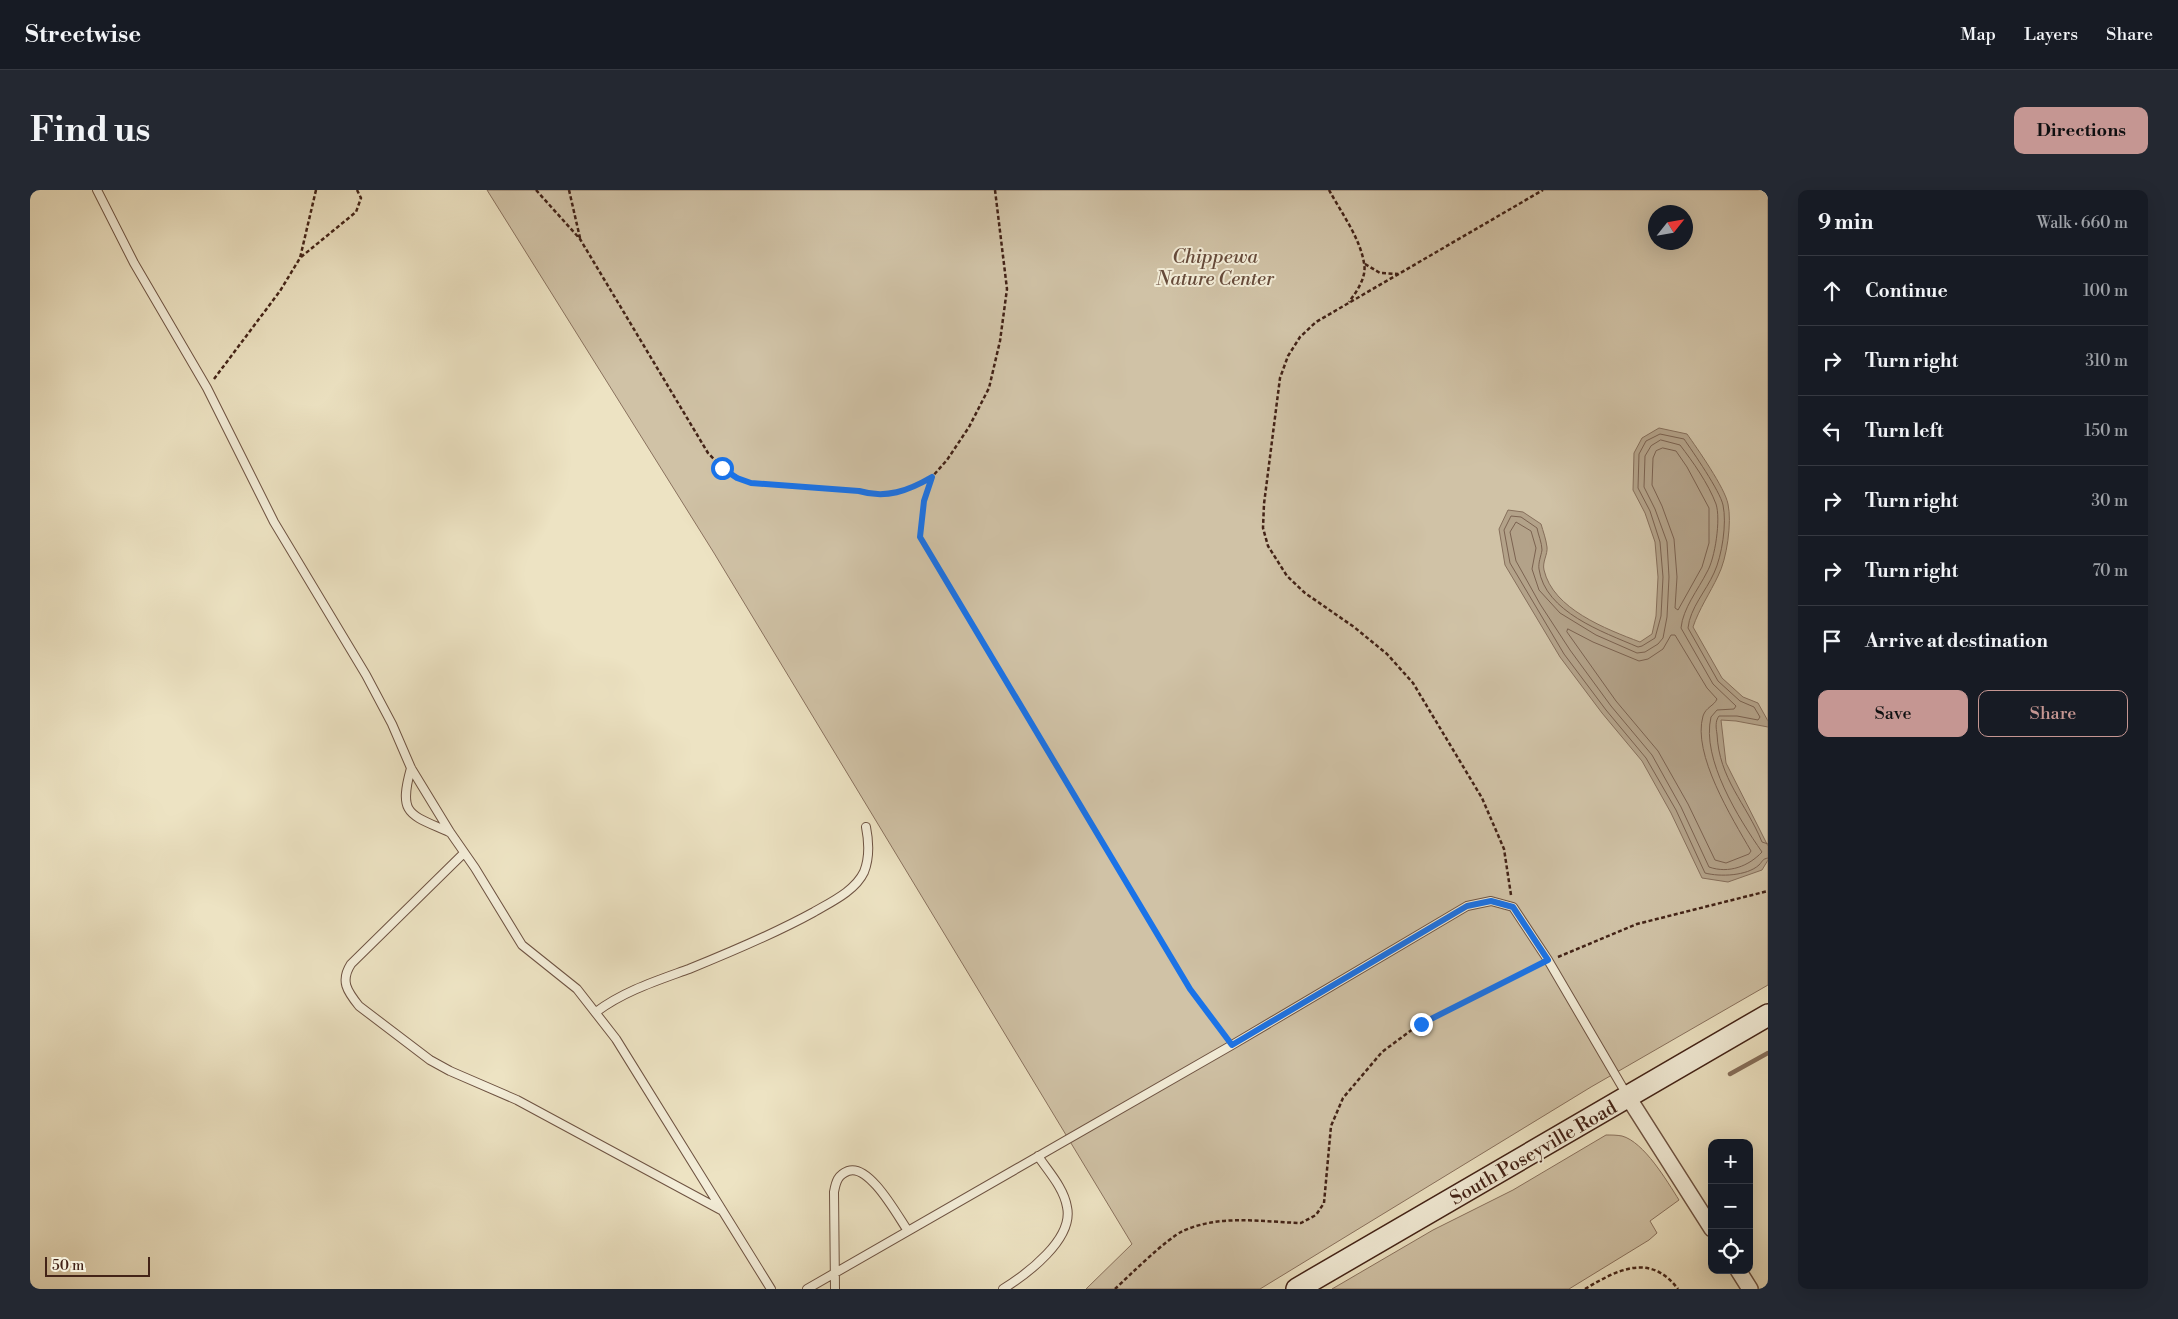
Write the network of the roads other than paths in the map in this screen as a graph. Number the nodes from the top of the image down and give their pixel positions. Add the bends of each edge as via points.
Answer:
1 (97, 190) edge
2 (411, 768) junction
3 (866, 827) dead end
4 (450, 832) junction
5 (464, 853) junction
6 (596, 1012) junction
7 (1768, 1015) edge
8 (1628, 1097) junction
9 (1038, 1156) junction
10 (723, 1211) junction
11 (1708, 1223) edge
12 (908, 1231) junction
13 (834, 1274) junction
14 (1741, 1274) edge
15 (772, 1289) edge
16 (807, 1289) edge
17 (835, 1289) edge
18 (1003, 1289) edge
19 (1297, 1289) edge
20 (1750, 1289) edge

1 - 2 lane via 134,263 207,388 260,496 366,675
2 - 4 lane
2 - 4 lane via 405,795 408,809 417,817
3 - 6 lane via 869,841 863,873 835,900 735,950 631,990
4 - 5 lane
5 - 6 lane via 522,945 577,989
5 - 10 lane via 352,964 345,973 344,982 350,995 359,1006 430,1060 526,1104
6 - 10 lane
7 - 8 main road, South Poseyville Road
8 - 9 lane via 1513,907 1491,901 1467,906
8 - 11 street
8 - 19 main road, South Poseyville Road
9 - 12 lane
9 - 18 lane via 1064,1198 1068,1208 1067,1222 1057,1242 1042,1260
10 - 15 lane
12 - 13 lane
12 - 13 lane via 873,1180 862,1170 853,1169 842,1174 836,1180 834,1192
13 - 16 lane
13 - 17 lane
14 - 20 street

